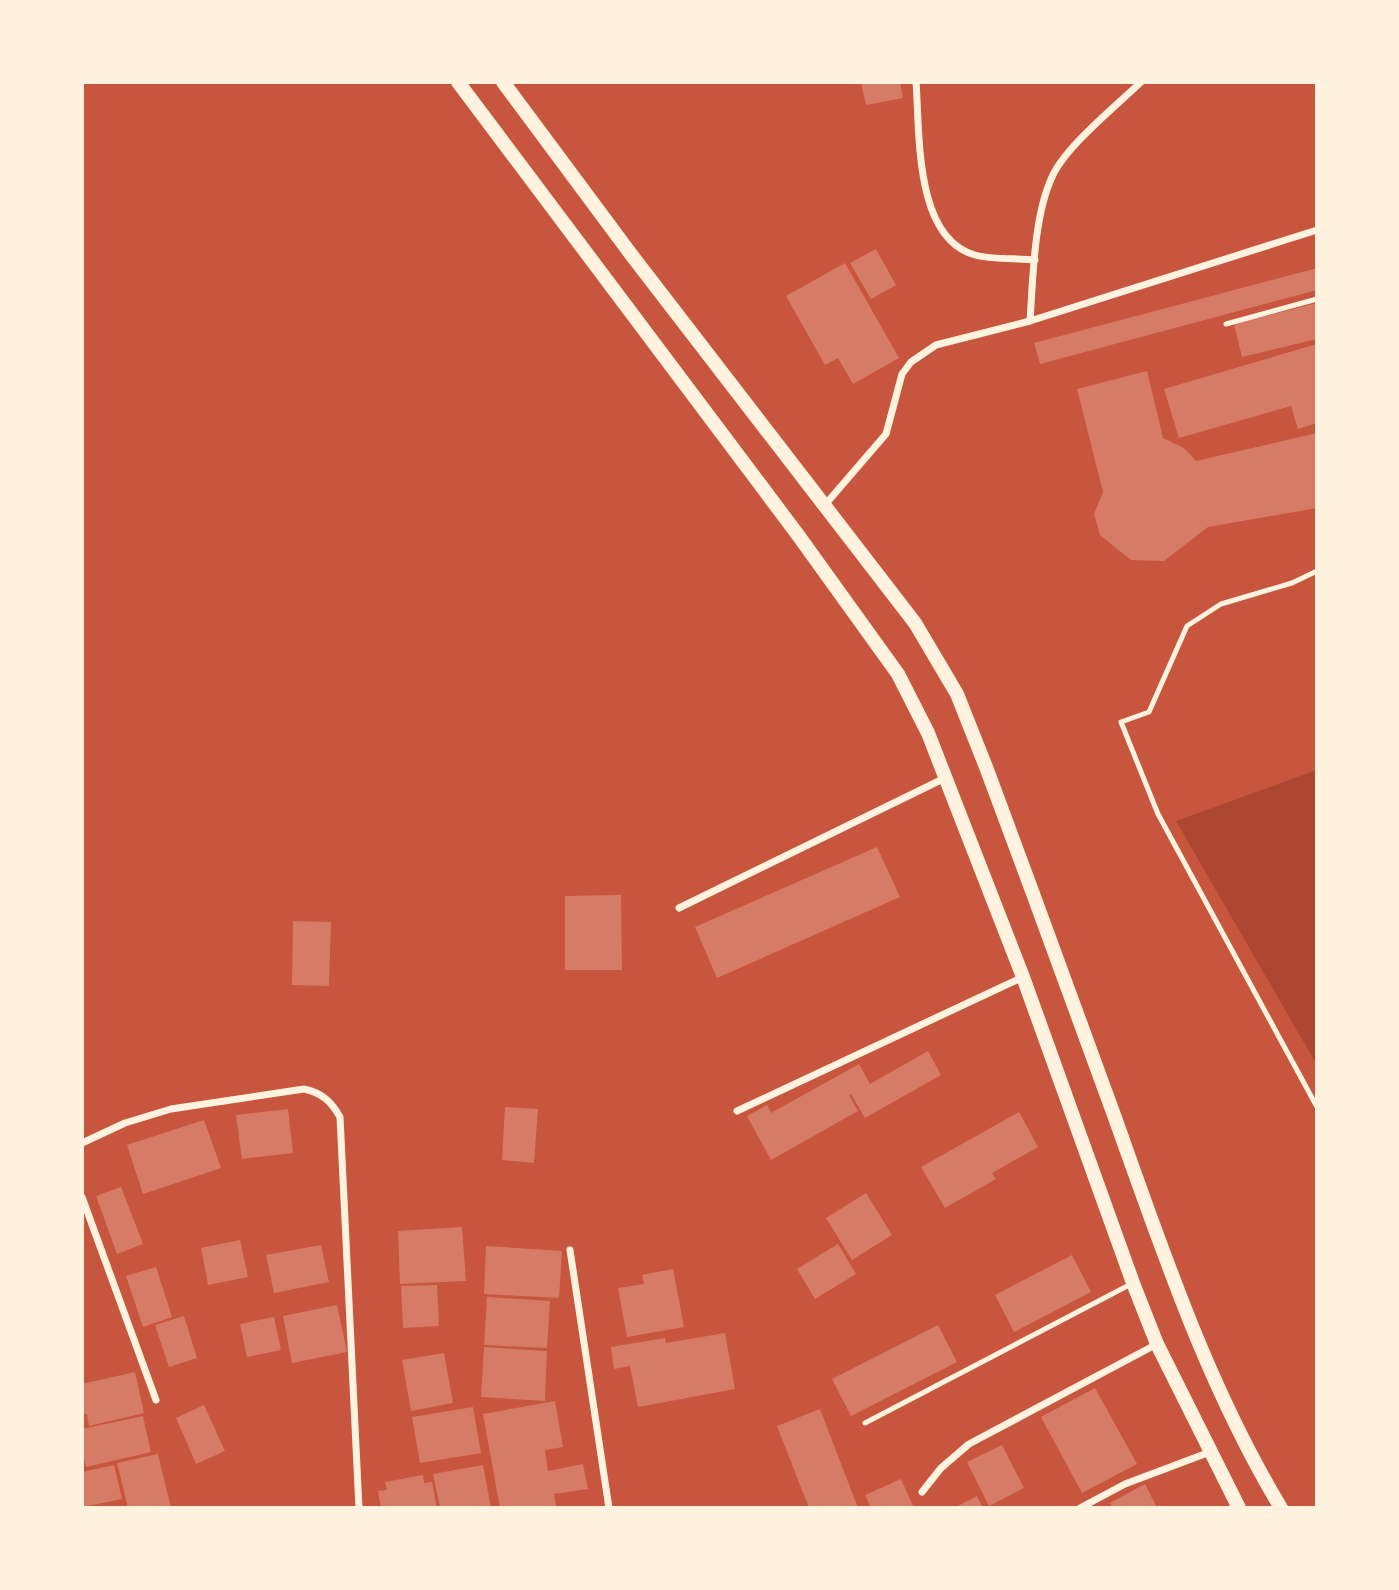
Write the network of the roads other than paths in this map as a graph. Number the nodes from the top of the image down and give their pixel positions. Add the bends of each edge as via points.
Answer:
1 (458, 82) edge
2 (503, 82) edge
3 (916, 82) edge
4 (1140, 82) edge
5 (1317, 230) edge
6 (1035, 260) junction
7 (1317, 299) edge
8 (1030, 321) junction
9 (1226, 324) dead end
10 (824, 506) junction
11 (1317, 571) edge
12 (945, 778) junction
13 (679, 908) dead end
14 (1023, 977) junction
15 (1317, 1107) edge
16 (737, 1111) dead end
17 (82, 1143) edge
18 (82, 1197) edge
19 (570, 1250) dead end
20 (1133, 1283) junction
21 (1157, 1344) junction
22 (156, 1400) dead end
23 (864, 1423) dead end
24 (1210, 1451) junction
25 (922, 1492) dead end
26 (359, 1508) edge
27 (609, 1508) edge
28 (1080, 1508) edge
29 (1239, 1508) edge
30 (1281, 1508) edge

1 - 12 main road via 898,674
2 - 10 main road
3 - 6 street via 926,195 945,236 976,255
4 - 6 street via 1068,153 1053,175 1044,198
5 - 8 street
6 - 8 street
7 - 9 lane
8 - 10 street via 936,345 917,357 902,374 886,435
10 - 30 main road via 915,623 957,694 1208,1367
11 - 15 lane via 1221,604 1187,626 1149,712 1121,722 1158,814
12 - 13 street
12 - 14 main road
14 - 16 street
14 - 20 main road
17 - 26 street via 125,1123 185,1107 304,1089 319,1093 332,1104 340,1116
18 - 22 street
19 - 27 street
20 - 21 main road
20 - 23 lane
21 - 24 main road
21 - 25 street via 969,1444
24 - 28 street via 1125,1484
24 - 29 main road

